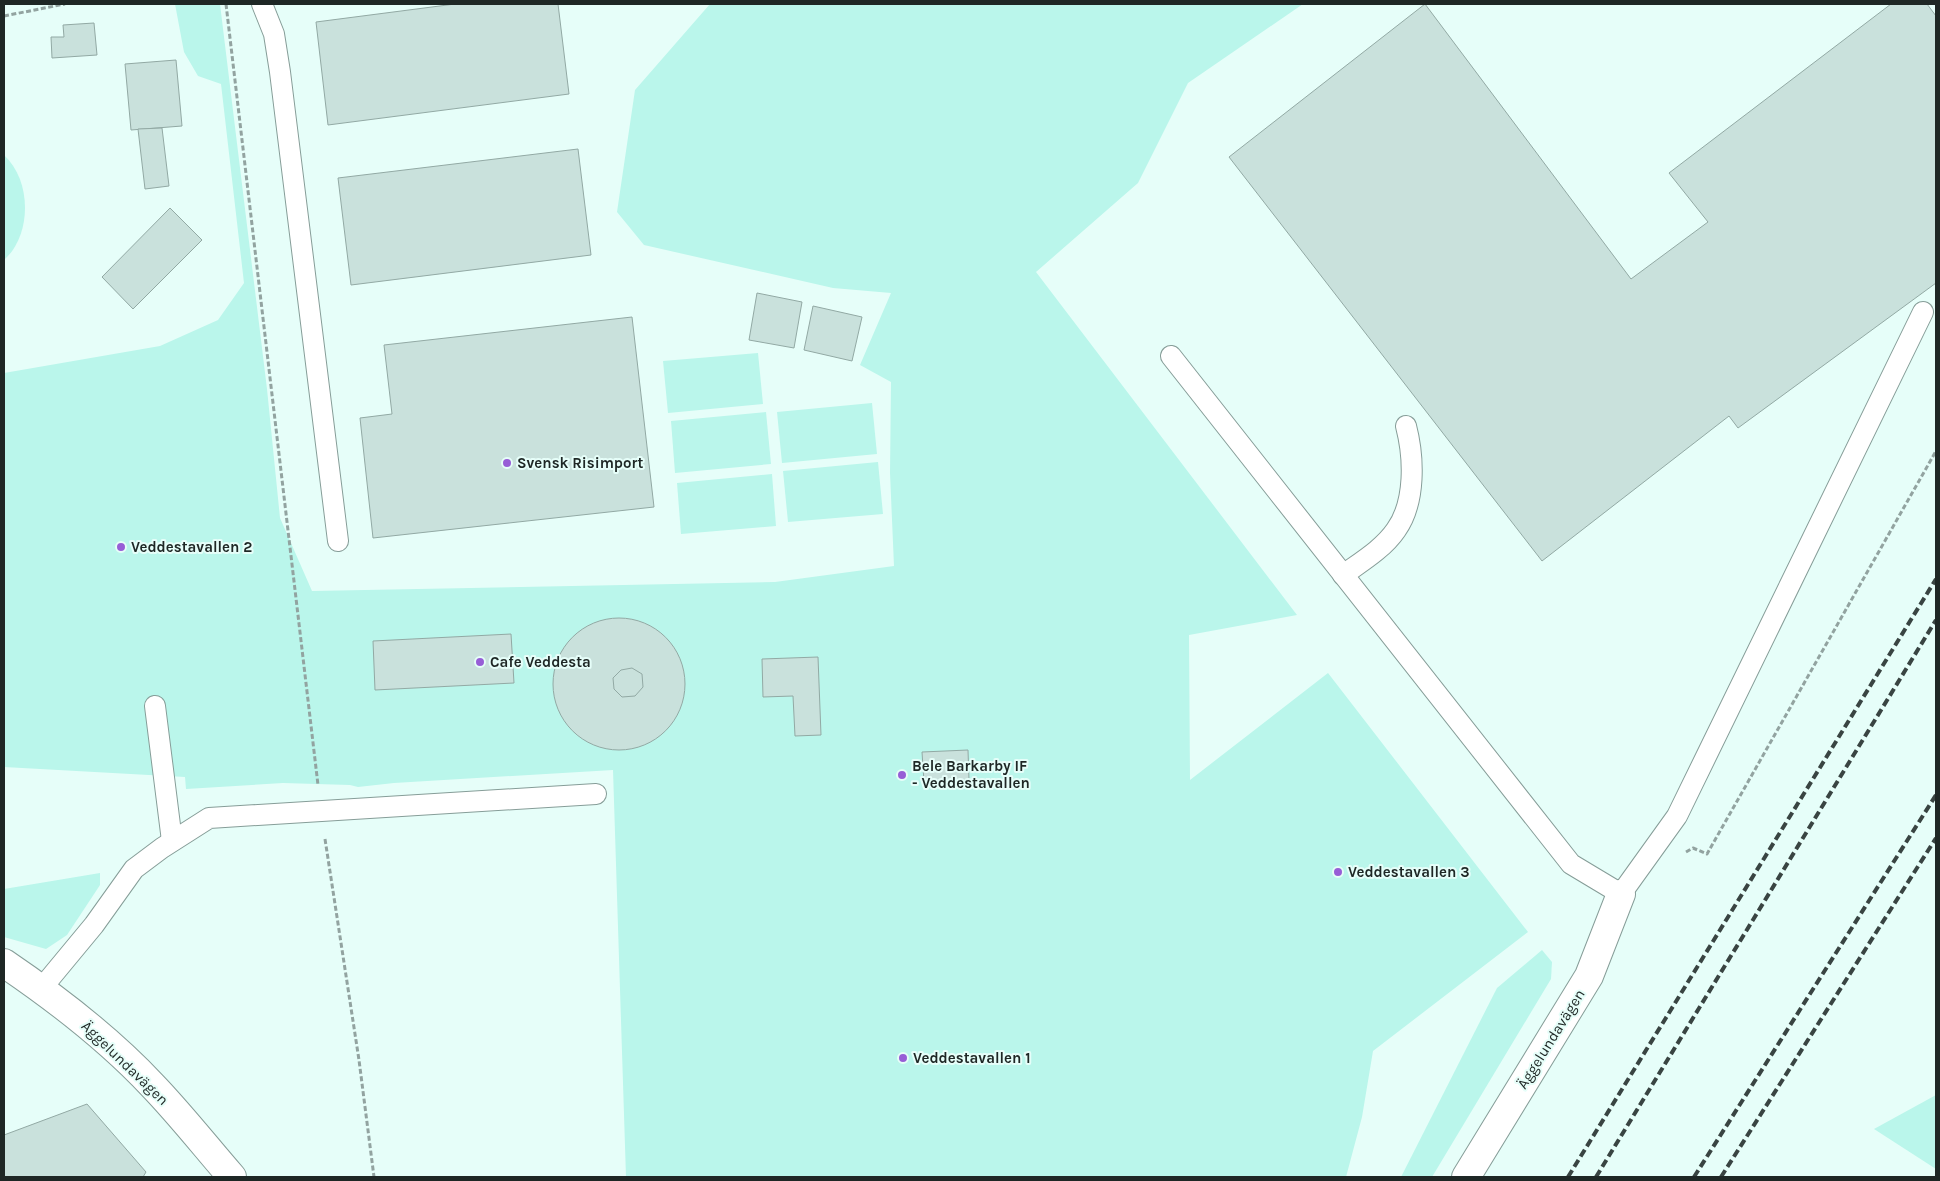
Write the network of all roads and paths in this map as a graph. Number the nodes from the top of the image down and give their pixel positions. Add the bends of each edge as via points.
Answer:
1 (65, 4) edge
2 (226, 4) edge
3 (262, 4) edge
4 (4, 16) edge
5 (1923, 312) dead end
6 (1170, 356) dead end
7 (1406, 426) dead end
8 (1936, 451) edge
9 (338, 541) dead end
10 (1343, 575) junction
11 (155, 706) dead end
12 (596, 794) dead end
13 (320, 810) junction
14 (172, 841) junction
15 (1685, 853) dead end
16 (1622, 894) junction
17 (4, 963) edge
18 (41, 988) junction
19 (232, 1177) edge
20 (374, 1177) edge
21 (1466, 1177) edge

1 - 4 path
2 - 13 path
3 - 9 lane via 274,34 280,72
5 - 16 lane via 1677,816
6 - 10 lane
7 - 10 lane via 1412,450 1411,495 1397,530 1374,553
8 - 15 path via 1707,854 1693,848
10 - 16 lane via 1571,864
11 - 14 lane
12 - 13 lane
13 - 14 lane via 209,818
13 - 20 path via 360,1060
14 - 18 lane via 134,869 94,925
16 - 21 street, Äggelundavägen via 1590,976
17 - 18 street, Äggelundavägen
18 - 19 street, Äggelundavägen via 95,1031 151,1084

